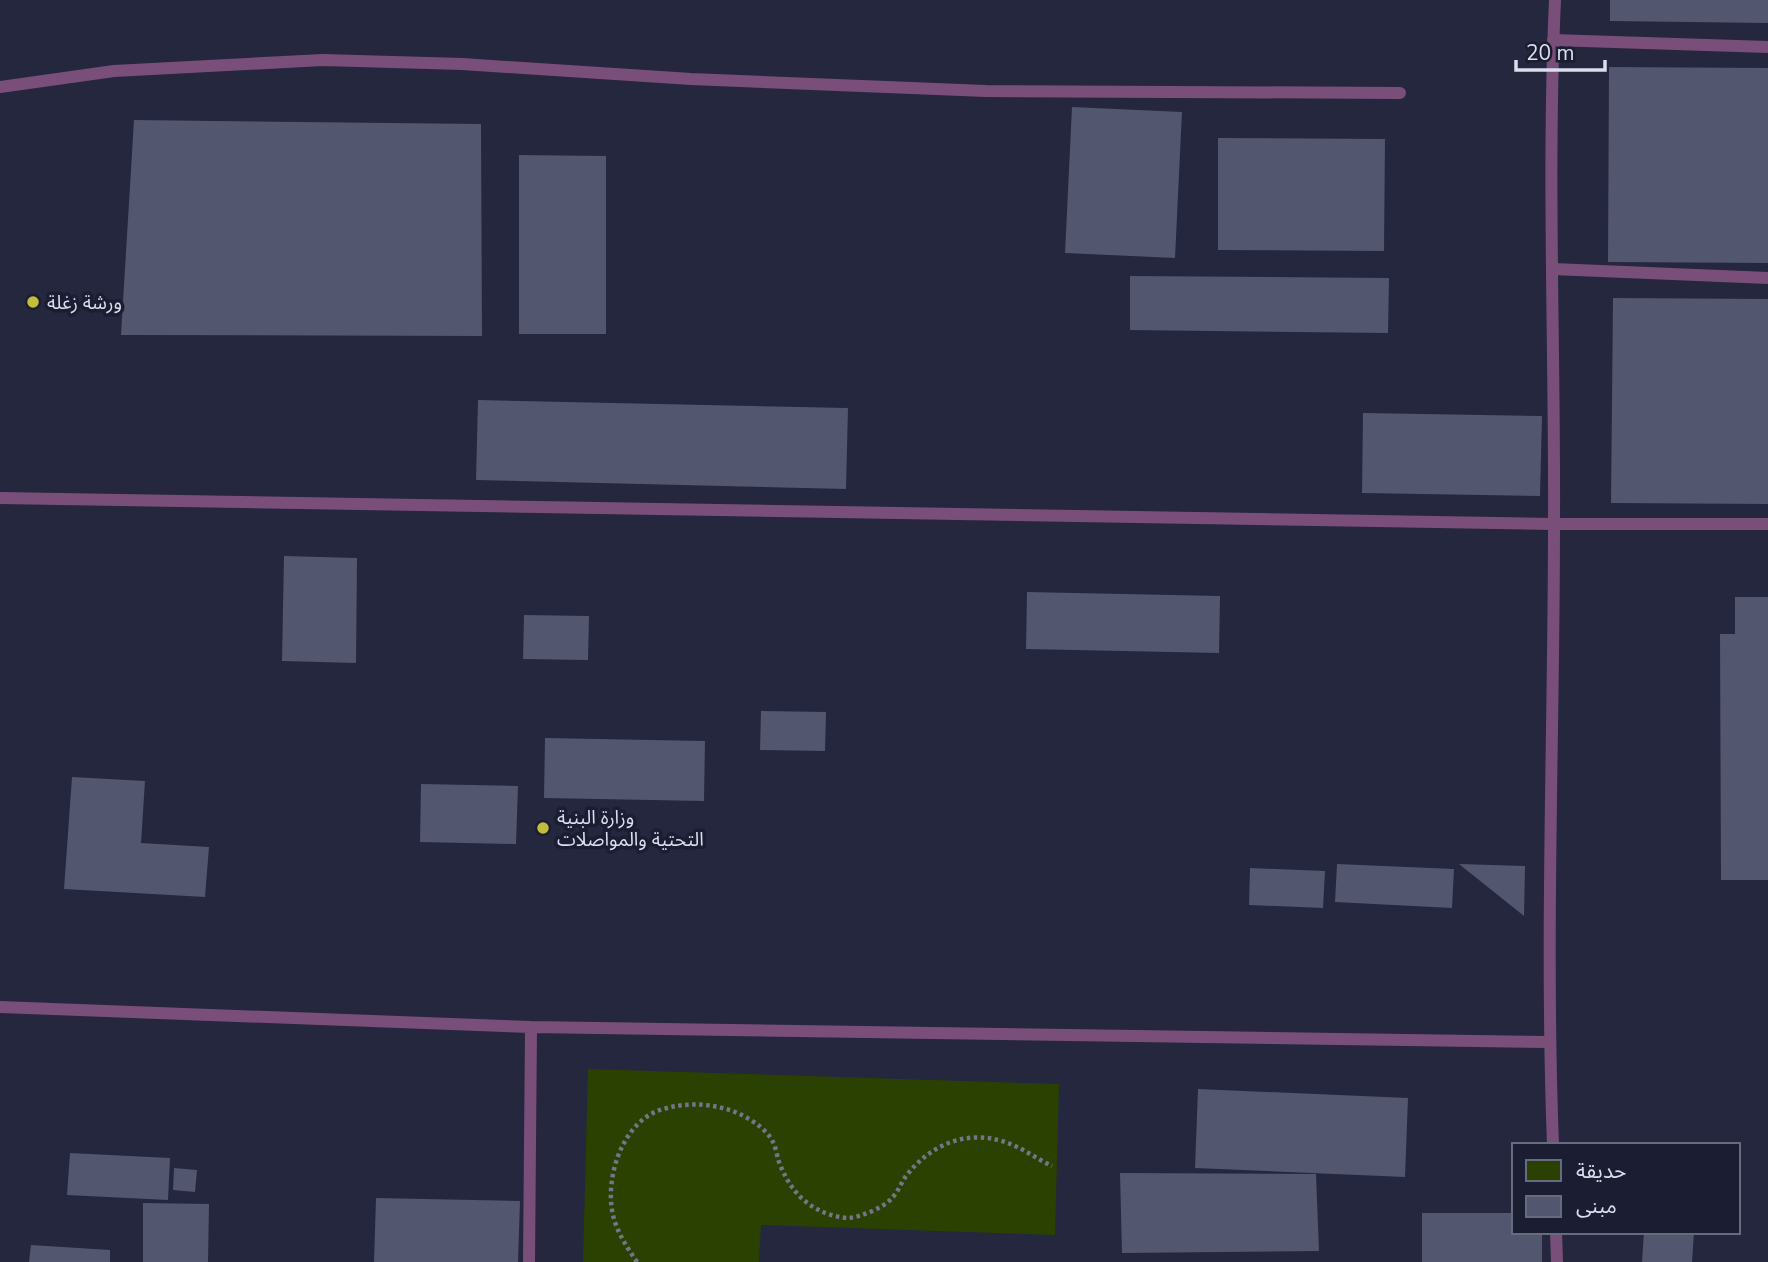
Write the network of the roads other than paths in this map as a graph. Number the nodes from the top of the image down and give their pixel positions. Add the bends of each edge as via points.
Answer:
1 (1555, 0) edge
2 (1553, 40) junction
3 (1768, 47) edge
4 (0, 87) edge
5 (1400, 93) dead end
6 (1553, 269) junction
7 (1768, 278) edge
8 (0, 498) edge
9 (1554, 524) junction
10 (1768, 524) edge
11 (0, 1007) edge
12 (531, 1027) junction
13 (1549, 1042) junction
14 (1553, 1143) edge
15 (1556, 1234) edge
16 (529, 1262) edge
17 (1557, 1262) edge

1 - 2 lane
2 - 3 lane
2 - 6 lane
4 - 5 lane via 114,71 323,60 986,91
6 - 7 lane
6 - 9 lane
8 - 9 lane
9 - 10 lane
9 - 13 lane
11 - 12 lane
12 - 13 lane
12 - 16 lane
13 - 14 lane
15 - 17 lane

